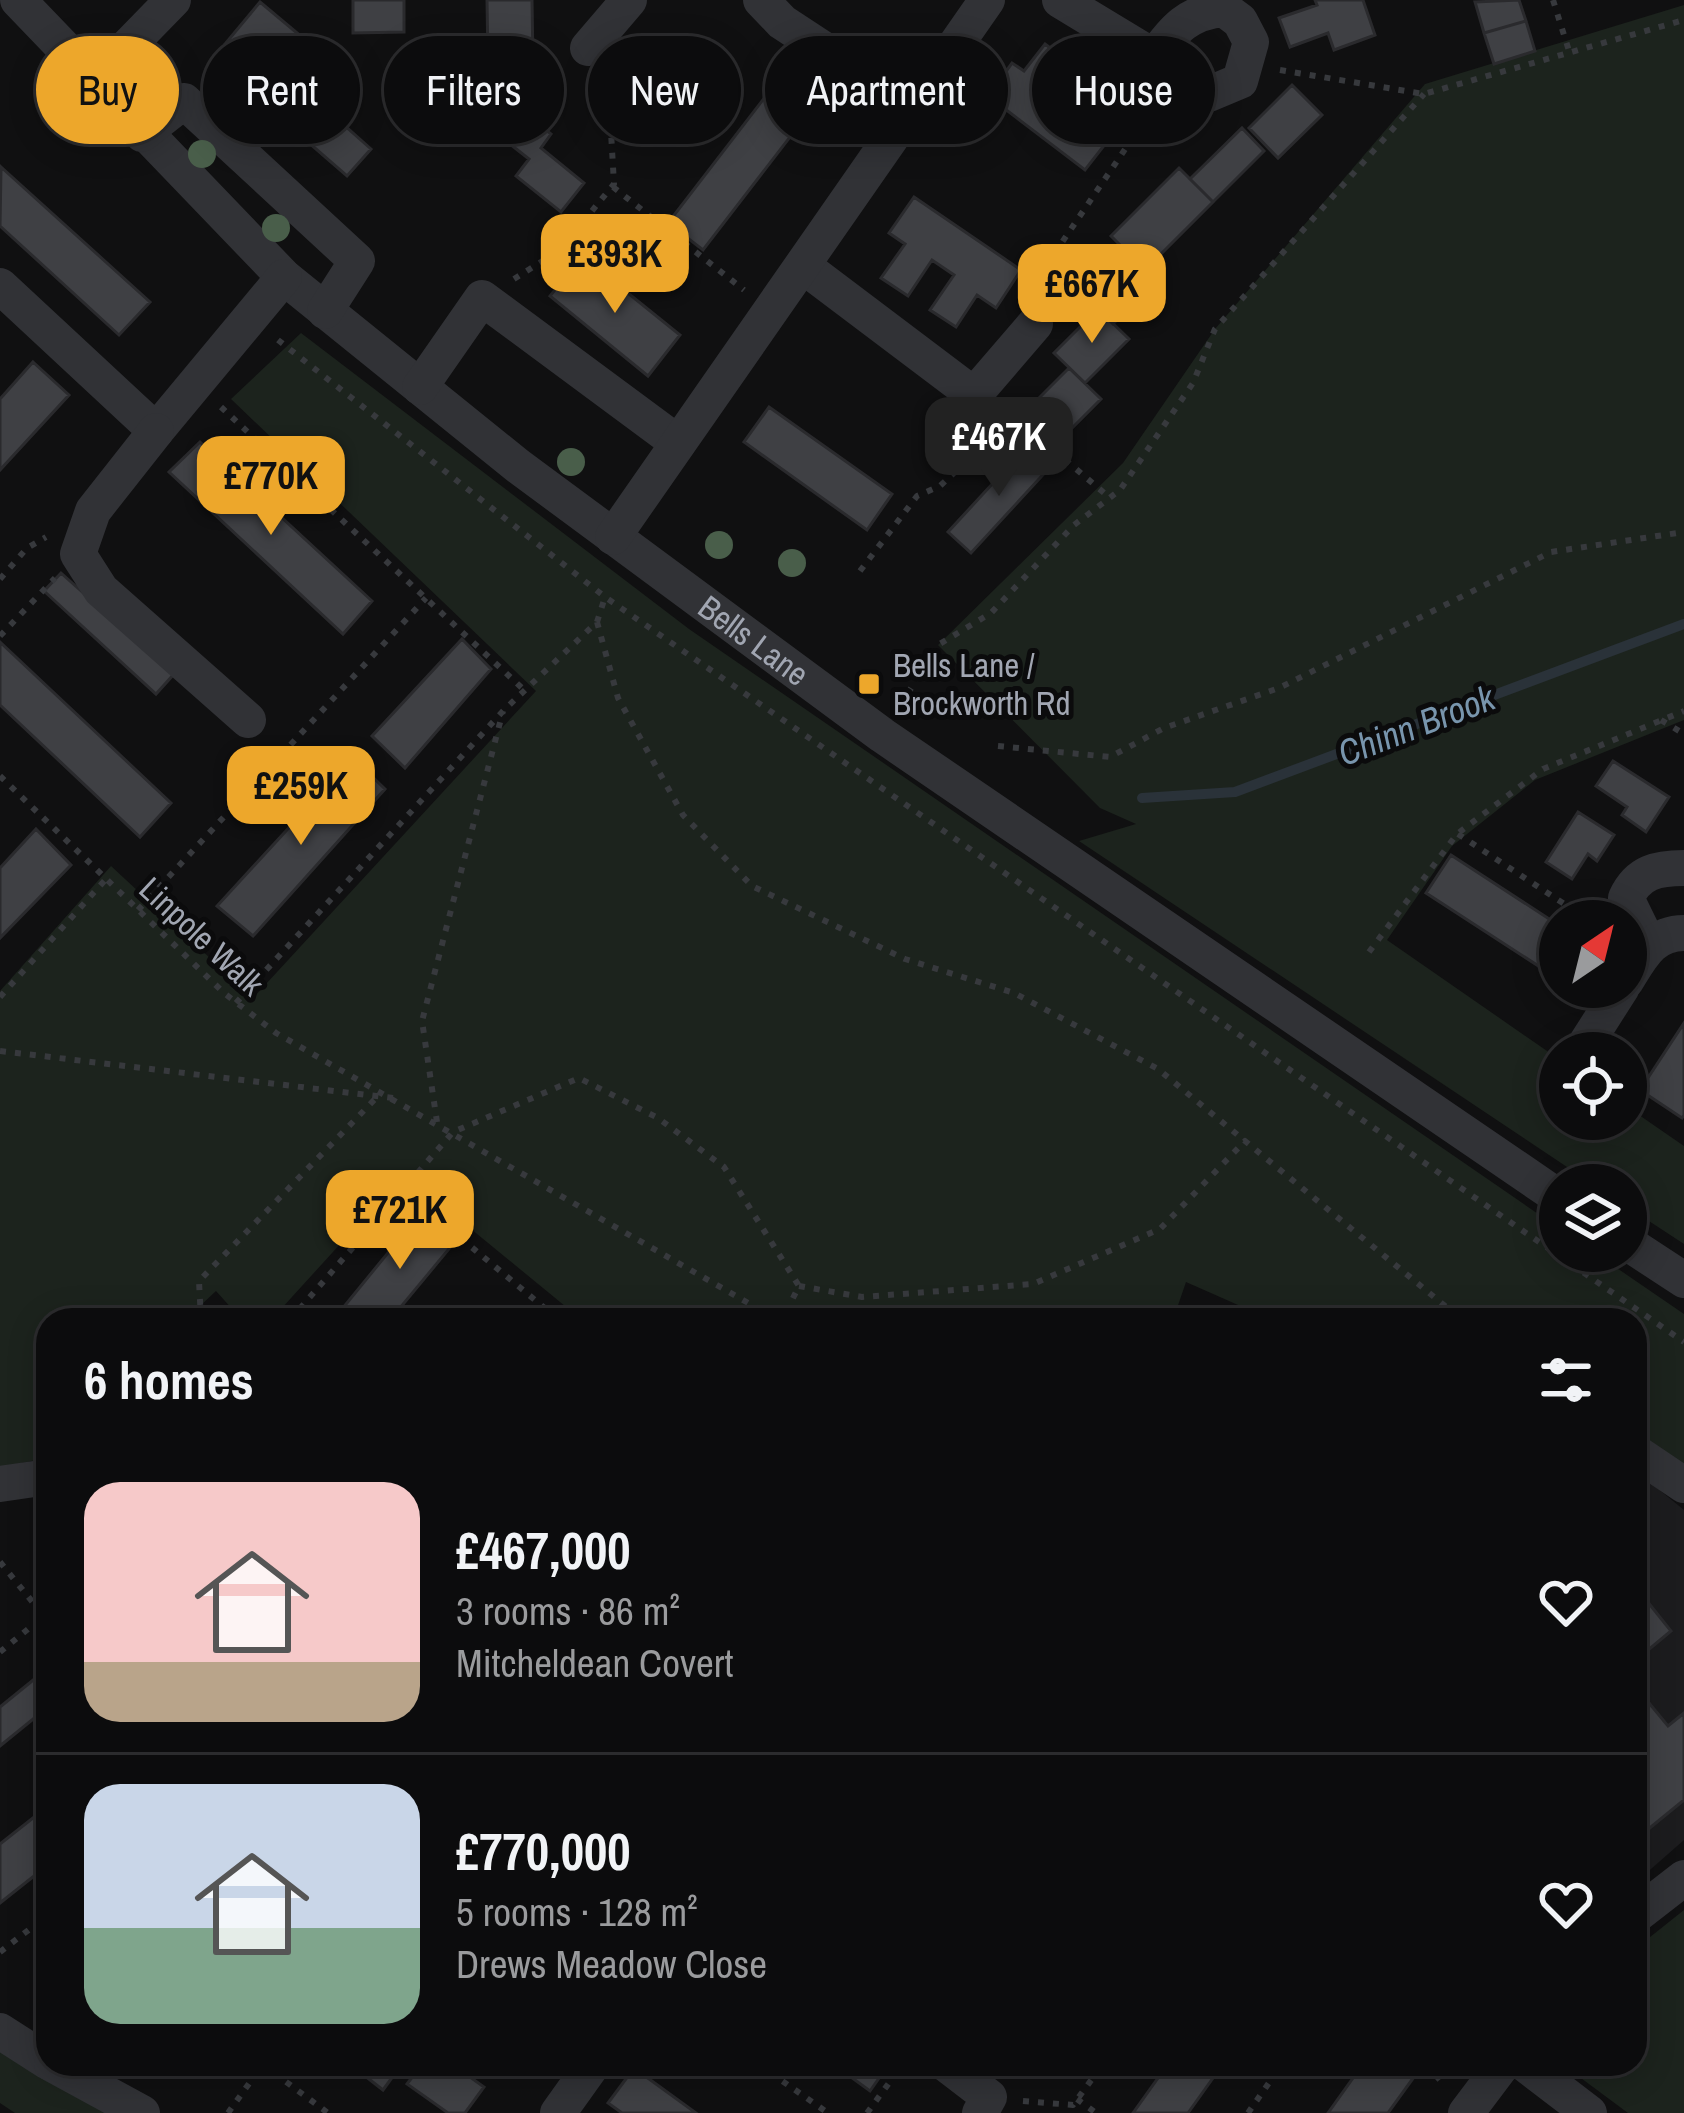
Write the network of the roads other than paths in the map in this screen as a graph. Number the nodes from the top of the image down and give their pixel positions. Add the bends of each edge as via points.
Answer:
1 (18, 0) edge
2 (173, 0) edge
3 (629, 0) edge
4 (761, 0) edge
5 (987, 0) edge
6 (1060, 0) edge
7 (52, 36) edge
8 (138, 36) edge
9 (598, 36) edge
10 (803, 36) edge
11 (961, 36) edge
12 (1114, 36) edge
13 (1162, 68) joint
14 (179, 105) edge
15 (152, 144) edge
16 (885, 144) edge
17 (803, 266) junction
18 (284, 277) junction
19 (0, 286) edge
20 (325, 311) junction
21 (1035, 324) road end
22 (420, 387) junction
23 (156, 431) junction
24 (678, 443) junction
25 (614, 537) junction
26 (248, 719) dead end
27 (1684, 868) edge
28 (1684, 933) edge
29 (1649, 945) junction
30 (1647, 948) edge
31 (1539, 1184) edge
32 (1647, 1256) edge
33 (1684, 1280) edge
34 (1647, 1460) edge
35 (36, 1479) edge
36 (0, 1484) edge
37 (1684, 1484) edge
38 (1684, 1877) edge
39 (1647, 1906) edge
40 (0, 2031) edge
41 (36, 2054) edge
42 (74, 2076) edge
43 (584, 2076) edge
44 (957, 2076) edge
45 (1494, 2076) edge
46 (1541, 2076) edge
47 (984, 2105) edge
48 (142, 2113) edge
49 (558, 2113) edge
50 (1466, 2113) edge
51 (1589, 2113) edge

1 - 7 street, Bells Lane
2 - 8 street
3 - 9 street
4 - 10 street
5 - 11 street
6 - 12 street
13 - 13 street via 1186,18 1224,9 1251,42 1240,81 1209,94 1192,93
14 - 20 street via 184,101 357,261
15 - 18 street, Bells Lane
16 - 17 street
17 - 21 street via 979,391
17 - 24 street
18 - 20 street, Bells Lane
18 - 23 street
19 - 23 street
20 - 22 street, Bells Lane
22 - 24 street via 482,298
22 - 25 street, Bells Lane
23 - 26 street via 93,511 78,554 101,590
24 - 25 street
25 - 31 street, Bells Lane via 882,735
27 - 29 street via 1659,868 1634,881 1626,898
28 - 29 street
29 - 30 street
32 - 33 street
34 - 37 street
35 - 36 street
38 - 39 street
40 - 41 street
42 - 48 street
43 - 49 street
44 - 47 street
45 - 50 street
46 - 51 street

